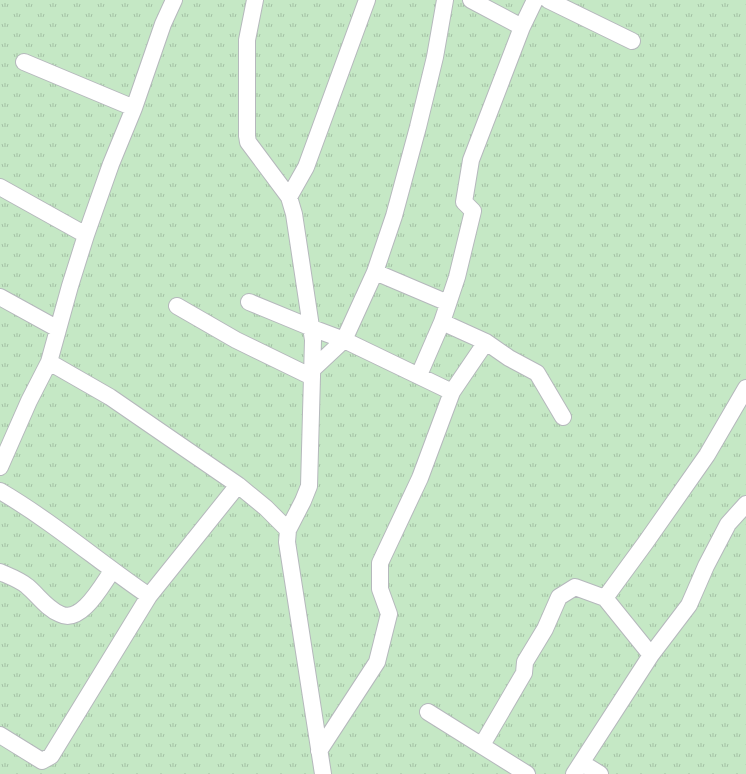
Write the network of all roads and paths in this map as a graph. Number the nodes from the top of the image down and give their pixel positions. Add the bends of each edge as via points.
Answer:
1 (256, 0) edge
2 (367, 0) edge
3 (445, 0) edge
4 (471, 0) edge
5 (535, 0) edge
6 (548, 0) edge
7 (170, 1) edge
8 (522, 27) junction
9 (632, 41) dead end
10 (24, 62) dead end
11 (134, 108) junction
12 (0, 187) edge
13 (289, 198) junction
14 (86, 235) junction
15 (375, 272) junction
16 (0, 297) edge
17 (249, 302) dead end
18 (448, 303) junction
19 (177, 306) dead end
20 (442, 322) junction
21 (312, 328) junction
22 (58, 329) junction
23 (344, 340) junction
24 (486, 342) junction
25 (49, 362) junction
26 (312, 373) junction
27 (419, 375) junction
28 (746, 388) edge
29 (452, 392) junction
30 (562, 417) dead end
31 (0, 467) edge
32 (238, 485) junction
33 (0, 491) edge
34 (746, 504) edge
35 (288, 530) junction
36 (112, 571) junction
37 (0, 572) edge
38 (149, 596) junction
39 (605, 598) junction
40 (651, 655) junction
41 (428, 712) dead end
42 (0, 735) edge
43 (482, 745) junction
44 (319, 751) junction
45 (578, 768) edge
46 (323, 774) edge
47 (528, 774) edge
48 (600, 774) edge

1 - 13 street via 247,40 248,142
2 - 13 street via 306,167
3 - 15 street via 435,57 418,127 394,216
4 - 8 street
5 - 8 street
6 - 9 street
7 - 11 street
8 - 18 street via 471,160 464,202 473,211
10 - 11 street
11 - 14 street
12 - 14 street
13 - 21 street via 294,214
14 - 22 street
15 - 18 street
15 - 23 street
16 - 22 street
17 - 21 street
18 - 20 street
19 - 26 street via 236,340
20 - 24 street
20 - 27 street
21 - 23 street
21 - 26 street
22 - 25 street
23 - 26 street
23 - 27 street
24 - 29 street
24 - 30 street via 537,373
25 - 31 street
25 - 32 street via 110,397
26 - 35 street via 309,486
27 - 29 street
28 - 39 street via 707,455
29 - 44 street via 420,478 380,563 380,589 389,614 377,662
32 - 35 street
32 - 38 street
33 - 36 street via 25,505
34 - 40 street via 728,524 689,605
35 - 44 street via 287,542
36 - 37 street via 87,607 75,615 61,615 44,604 26,585
36 - 38 street
38 - 42 street via 51,756 42,761
39 - 40 street
39 - 43 street via 575,587 559,597 545,629 525,662 524,673
40 - 45 street
41 - 43 street
43 - 47 street
44 - 46 street
45 - 48 street

